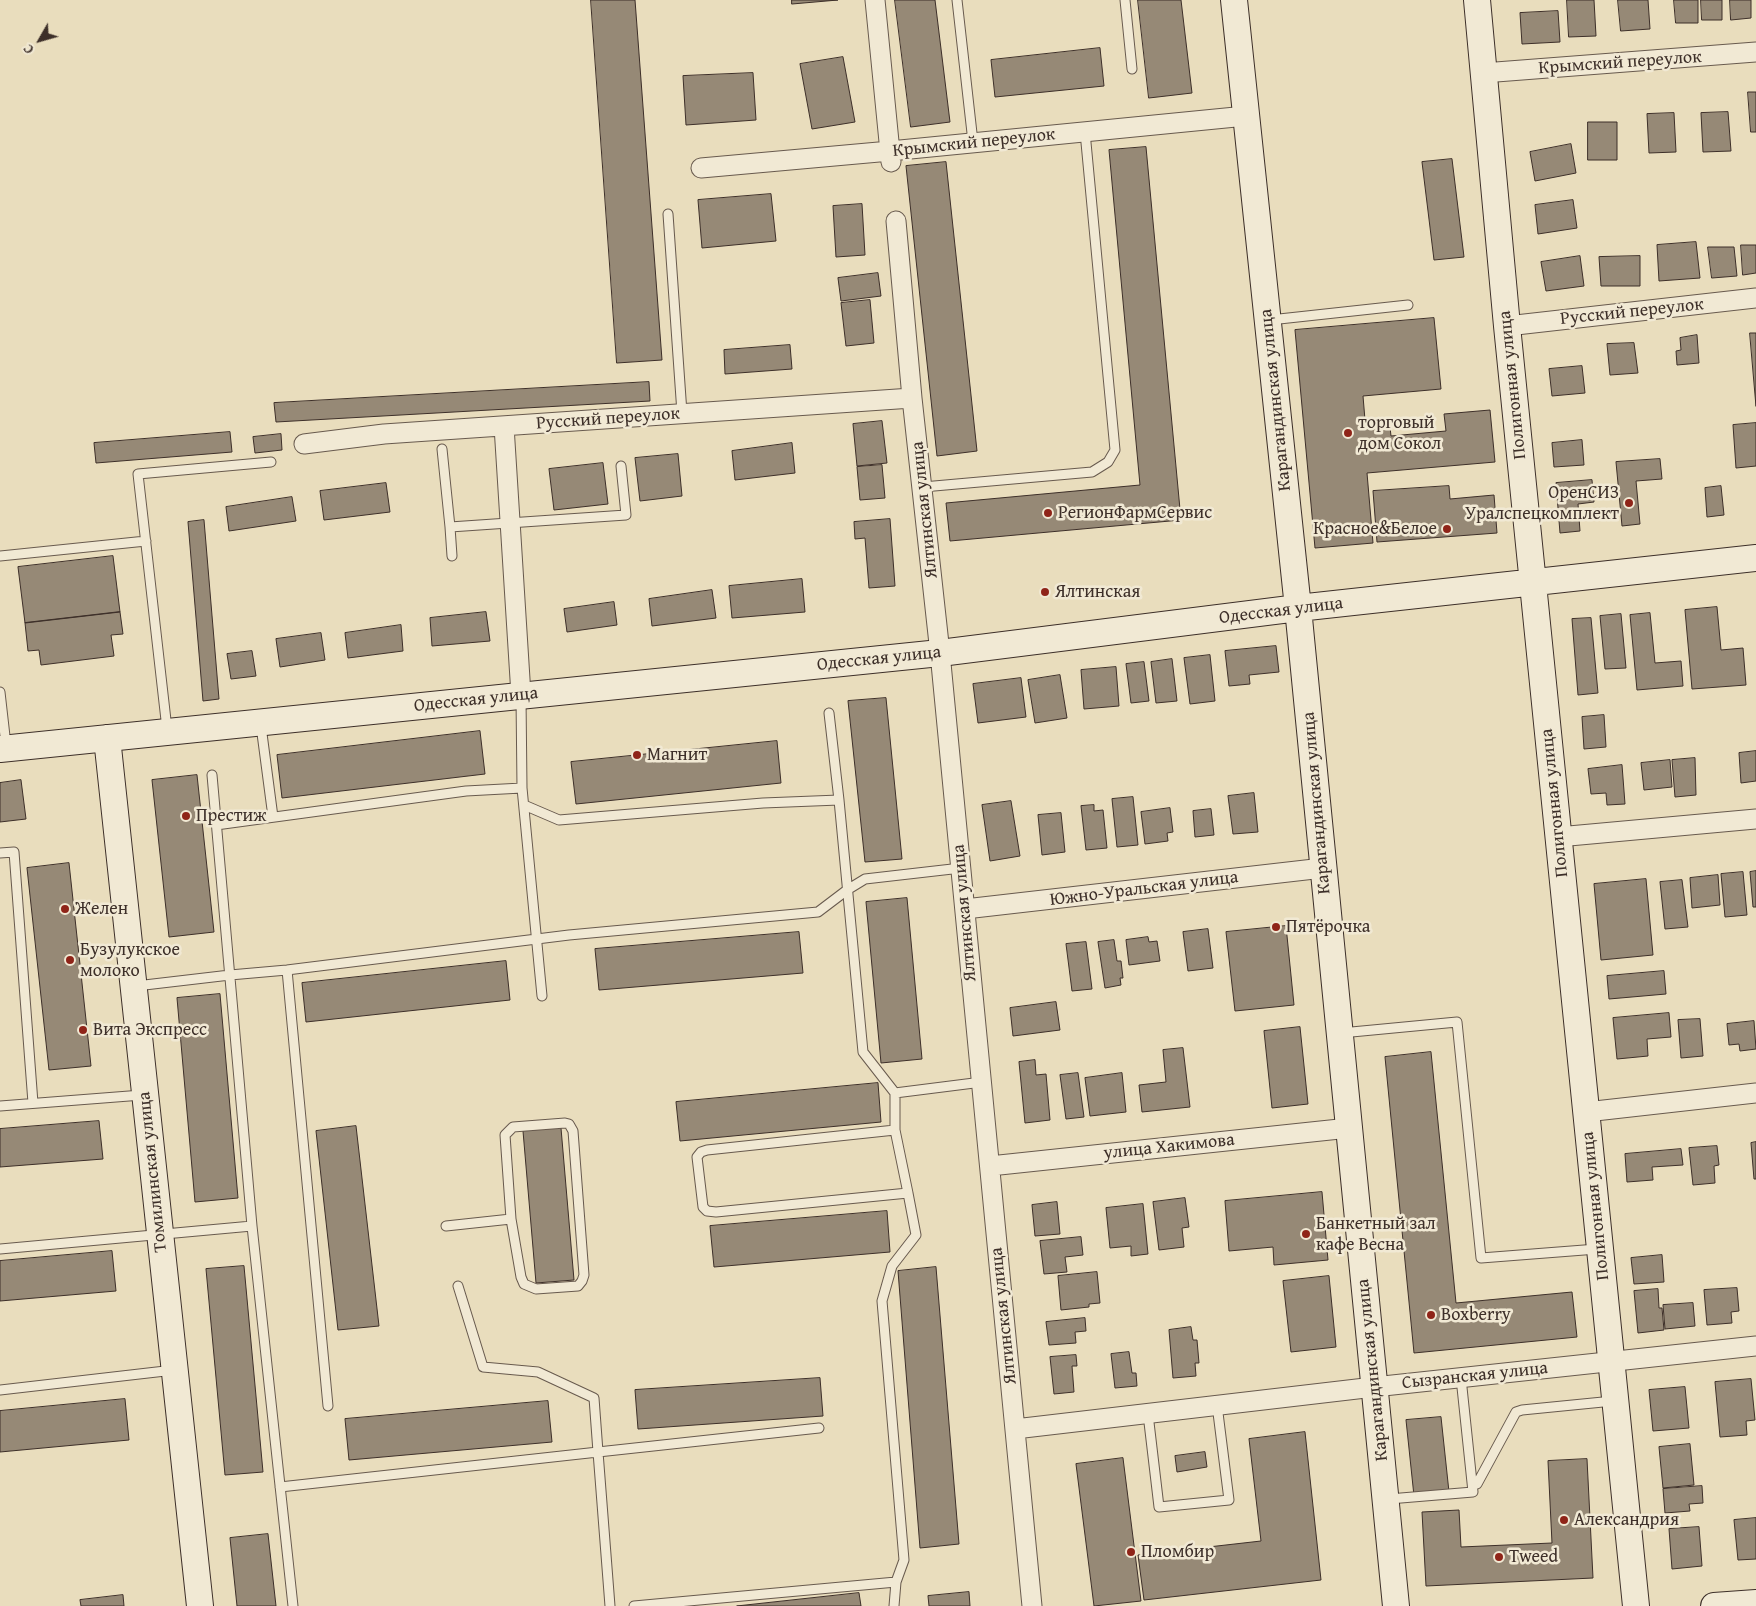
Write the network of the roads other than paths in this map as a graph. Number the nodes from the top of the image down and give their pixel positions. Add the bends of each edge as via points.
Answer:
1 (875, 0) edge
2 (957, 0) edge
3 (1125, 0) edge
4 (1234, 0) edge
5 (1477, 0) edge
6 (1756, 52) edge
7 (1132, 69) dead end
8 (1483, 73) junction
9 (1246, 116) junction
10 (1085, 132) junction
11 (972, 142) junction
12 (890, 157) junction
13 (701, 168) dead end
14 (668, 214) dead end
15 (896, 221) dead end
16 (1756, 298) edge
17 (1408, 305) dead end
18 (1268, 320) junction
19 (1507, 326) junction
20 (912, 398) junction
21 (682, 413) junction
22 (504, 426) junction
23 (304, 444) dead end
24 (442, 449) dead end
25 (271, 462) dead end
26 (621, 466) dead end
27 (923, 487) junction
28 (510, 523) junction
29 (450, 528) junction
30 (146, 541) junction
31 (0, 556) edge
32 (452, 556) dead end
33 (1756, 558) edge
34 (1534, 583) junction
35 (1298, 608) junction
36 (940, 653) junction
37 (0, 692) edge
38 (521, 695) junction
39 (829, 713) dead end
40 (261, 722) junction
41 (167, 732) junction
42 (107, 738) junction
43 (3, 748) edge
44 (212, 775) dead end
45 (522, 788) junction
46 (839, 800) junction
47 (524, 806) junction
48 (273, 817) junction
49 (1756, 820) edge
50 (216, 825) junction
51 (1558, 837) junction
52 (0, 853) edge
53 (961, 868) junction
54 (1323, 868) junction
55 (847, 890) junction
56 (965, 909) junction
57 (535, 939) junction
58 (287, 970) junction
59 (230, 975) junction
60 (133, 986) junction
61 (542, 996) dead end
62 (1339, 1033) junction
63 (982, 1082) junction
64 (896, 1093) junction
65 (1756, 1093) edge
66 (145, 1094) junction
67 (33, 1103) junction
68 (0, 1106) edge
69 (1586, 1112) junction
70 (1348, 1128) junction
71 (895, 1130) junction
72 (990, 1166) junction
73 (908, 1193) junction
74 (511, 1220) junction
75 (252, 1226) junction
76 (446, 1226) dead end
77 (160, 1235) junction
78 (1600, 1248) junction
79 (0, 1249) edge
80 (458, 1286) dead end
81 (1756, 1346) edge
82 (1612, 1361) junction
83 (174, 1370) junction
84 (1461, 1378) junction
85 (1374, 1387) junction
86 (0, 1390) edge
87 (1616, 1400) junction
88 (328, 1406) dead end
89 (1217, 1406) junction
90 (1148, 1414) junction
91 (819, 1428) dead end
92 (1015, 1429) junction
93 (598, 1452) junction
94 (1477, 1484) dead end
95 (280, 1487) junction
96 (1386, 1500) junction
97 (896, 1582) junction
98 (1756, 1603) edge
99 (200, 1606) edge
100 (293, 1606) edge
101 (610, 1606) edge
102 (634, 1606) edge
103 (894, 1606) edge
104 (1032, 1606) edge
105 (1396, 1606) edge
106 (1636, 1606) edge
107 (1714, 1606) edge

1 - 12 street
2 - 11 lane
3 - 7 lane
4 - 9 main road, Карагандинская улица
5 - 8 main road, Полигонная улица
6 - 8 street, Крымский переулок
8 - 19 main road, Полигонная улица
9 - 10 street, Крымский переулок
9 - 18 main road, Карагандинская улица
10 - 11 street, Крымский переулок
10 - 27 lane via 1115,450 1108,462 1092,472
11 - 12 street, Крымский переулок
12 - 13 street, Крымский переулок
14 - 21 lane
15 - 20 street, Ялтинская улица
16 - 19 street, Русский переулок
17 - 18 lane
18 - 35 main road, Карагандинская улица
19 - 34 main road, Полигонная улица
20 - 21 street, Русский переулок
20 - 27 street, Ялтинская улица
21 - 22 street, Русский переулок
22 - 23 street, Русский переулок via 384,434
22 - 28 street
24 - 29 lane
25 - 30 lane via 138,474
26 - 28 lane via 626,514
27 - 36 street, Ялтинская улица
28 - 29 lane
28 - 38 street
29 - 32 lane
30 - 31 lane
30 - 41 lane
33 - 34 main road, Одесская улица
34 - 35 main road, Одесская улица
34 - 51 main road, Полигонная улица
35 - 36 main road, Одесская улица
35 - 54 main road, Карагандинская улица
36 - 38 main road, Одесская улица
36 - 53 street, Ялтинская улица
37 - 43 lane
38 - 40 main road, Одесская улица
38 - 45 lane
39 - 46 lane
40 - 41 main road, Одесская улица
40 - 48 lane
41 - 42 main road, Одесская улица
42 - 43 main road, Одесская улица
42 - 60 main road, Томилинская улица
44 - 50 lane
45 - 47 lane
45 - 48 lane via 466,791
46 - 47 lane via 559,820
46 - 55 lane
47 - 57 lane
48 - 50 lane
49 - 51 street
50 - 59 lane
51 - 69 main road, Полигонная улица
52 - 67 lane via 14,852
53 - 55 lane via 865,879
53 - 56 street, Ялтинская улица
54 - 56 street, Южно-Уральская улица
54 - 62 main road, Карагандинская улица
55 - 57 lane via 818,912
55 - 64 lane via 863,1052
56 - 63 street, Ялтинская улица
57 - 58 lane
57 - 61 lane
58 - 59 lane
58 - 88 lane
59 - 60 lane
59 - 75 lane
60 - 66 main road, Томилинская улица
62 - 70 main road, Карагандинская улица
62 - 78 lane via 1457,1022 1480,1258
63 - 64 lane
63 - 72 street, Ялтинская улица
64 - 71 lane
65 - 69 street
66 - 67 lane
66 - 77 main road, Томилинская улица
67 - 68 lane
69 - 78 main road, Полигонная улица
70 - 72 street, улица Хакимова
70 - 85 main road, Карагандинская улица
71 - 73 lane
71 - 73 lane via 701,1152 697,1157 703,1207 716,1212
72 - 92 street, Ялтинская улица
73 - 97 lane via 916,1234 892,1266 882,1301 904,1560
74 - 74 lane via 505,1135 513,1127 569,1124 573,1131 582,1282 578,1286 536,1289 524,1284
74 - 76 lane
75 - 77 lane
75 - 95 lane
77 - 79 lane
77 - 83 main road, Томилинская улица
78 - 82 main road, Полигонная улица
80 - 93 lane via 483,1367 538,1372 594,1398
81 - 82 street, Сызранская улица
82 - 84 street, Сызранская улица
82 - 87 main road, Полигонная улица
83 - 86 lane
83 - 99 main road, Томилинская улица
84 - 85 street, Сызранская улица
84 - 96 lane via 1473,1492
85 - 89 street, Сызранская улица
85 - 96 main road, Карагандинская улица
87 - 94 lane via 1516,1412
87 - 106 main road, Полигонная улица
89 - 90 street, Сызранская улица
89 - 90 lane via 1229,1500 1159,1507
90 - 92 street, Сызранская улица
91 - 93 lane
92 - 104 street, Ялтинская улица
93 - 95 lane
93 - 101 lane
95 - 100 lane
96 - 105 main road, Карагандинская улица
97 - 102 lane
97 - 103 lane
98 - 107 main road

